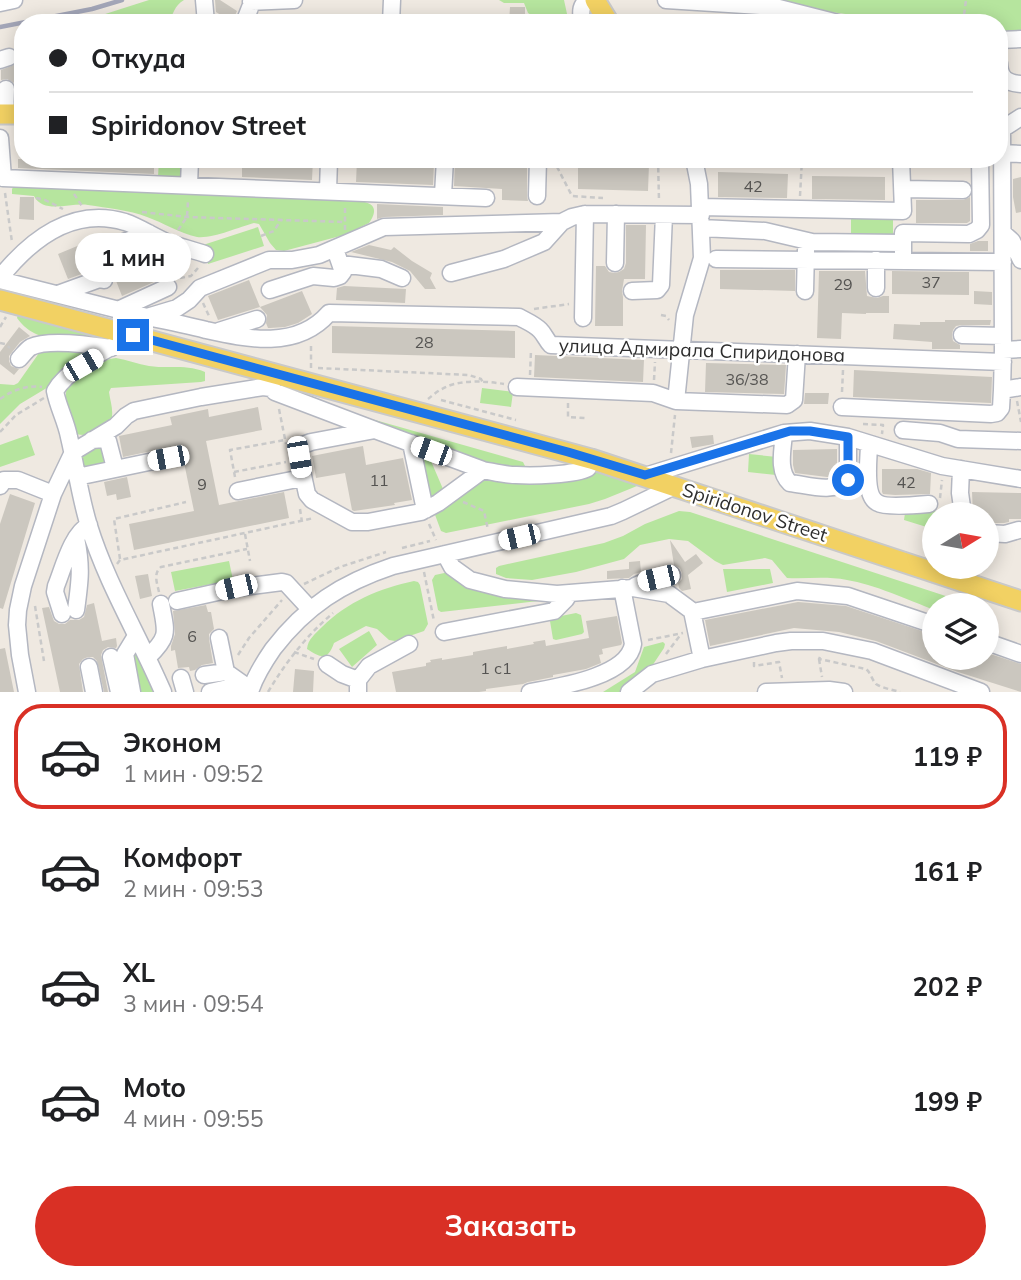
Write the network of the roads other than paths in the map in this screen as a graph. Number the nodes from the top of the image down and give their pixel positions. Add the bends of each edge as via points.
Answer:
1 (14, 0) edge
2 (293, 0) edge
3 (666, 0) edge
4 (252, 1) edge
5 (0, 4) edge
6 (803, 14) edge
7 (6, 89) dead end
8 (9, 114) edge
9 (0, 138) edge
10 (190, 168) edge
11 (329, 168) edge
12 (444, 168) edge
13 (538, 168) edge
14 (697, 168) edge
15 (902, 168) edge
16 (980, 168) edge
17 (1001, 168) edge
18 (189, 185) junction
19 (903, 189) junction
20 (963, 190) dead end
21 (328, 191) junction
22 (443, 195) junction
23 (537, 196) dead end
24 (486, 198) dead end
25 (585, 214) junction
26 (616, 214) junction
27 (664, 215) junction
28 (701, 217) junction
29 (562, 222) junction
30 (149, 233) junction
31 (1003, 233) junction
32 (803, 241) junction
33 (903, 243) junction
34 (110, 247) dead end
35 (205, 254) road end
36 (338, 257) junction
37 (716, 259) dead end
38 (806, 260) junction
39 (876, 260) junction
40 (1021, 260) edge
41 (903, 261) junction
42 (1003, 262) junction
43 (615, 263) dead end
44 (451, 273) dead end
45 (402, 278) dead end
46 (0, 279) edge
47 (104, 280) dead end
48 (171, 282) road end
49 (876, 288) dead end
50 (270, 290) dead end
51 (632, 291) dead end
52 (805, 291) dead end
53 (58, 295) junction
54 (4, 306) edge
55 (118, 310) junction
56 (583, 311) road end
57 (147, 317) junction
58 (257, 319) dead end
59 (216, 332) junction
60 (133, 335) junction
61 (962, 335) dead end
62 (111, 348) junction
63 (681, 349) junction
64 (1003, 349) junction
65 (1021, 349) edge
66 (797, 354) junction
67 (19, 359) dead end
68 (523, 387) road end
69 (1013, 388) edge
70 (676, 401) junction
71 (842, 407) dead end
72 (375, 430) junction
73 (903, 430) dead end
74 (783, 433) junction
75 (848, 437) junction
76 (92, 440) junction
77 (1021, 441) edge
78 (411, 443) junction
79 (869, 444) junction
80 (73, 452) junction
81 (168, 458) dead end
82 (591, 459) junction
83 (115, 468) junction
84 (961, 469) junction
85 (483, 470) junction
86 (645, 475) junction
87 (77, 477) junction
88 (302, 478) junction
89 (1021, 479) edge
90 (0, 486) edge
91 (675, 486) junction
92 (238, 491) road end
93 (53, 494) junction
94 (961, 502) edge
95 (922, 504) edge
96 (423, 511) junction
97 (89, 525) junction
98 (1019, 530) dead end
99 (999, 534) edge
100 (73, 545) junction
101 (440, 547) junction
102 (672, 575) dead end
103 (628, 588) junction
104 (569, 594) junction
105 (1021, 601) edge
106 (310, 609) junction
107 (692, 612) junction
108 (922, 621) edge
109 (439, 626) road end
110 (136, 636) junction
111 (219, 638) dead end
112 (409, 644) dead end
113 (999, 646) edge
114 (1021, 654) edge
115 (111, 657) dead end
116 (148, 657) junction
117 (702, 659) junction
118 (327, 664) road end
119 (89, 667) dead end
120 (227, 672) junction
121 (204, 675) dead end
122 (358, 686) edge
123 (250, 690) edge
124 (785, 691) edge
125 (832, 691) edge
126 (27, 692) edge
127 (94, 692) edge
128 (119, 692) edge
129 (132, 692) edge
130 (163, 692) edge
131 (210, 692) edge
132 (530, 692) edge
133 (629, 692) edge
134 (766, 692) edge
135 (981, 692) edge

1 - 5 street
2 - 4 street
3 - 6 street via 775,7
7 - 8 street
9 - 18 street via 3,178
10 - 18 street
11 - 21 street
12 - 22 street
13 - 23 street
14 - 28 street
15 - 19 street
16 - 33 street via 981,225 977,230 969,234 903,233
17 - 31 street
18 - 21 street
19 - 20 street
19 - 28 street via 903,211
21 - 22 street
22 - 24 street
25 - 26 street
25 - 29 street
25 - 56 street
26 - 27 street
26 - 43 street
27 - 28 street
27 - 51 street via 662,285 657,290
28 - 32 street
28 - 63 street via 702,258 685,315
29 - 36 street via 392,225 344,243
29 - 44 street via 544,242
30 - 34 street
30 - 35 street
30 - 46 street via 110,219 76,220 46,233 14,260
31 - 40 street
31 - 42 street
32 - 33 street
32 - 38 street
33 - 41 street
36 - 45 street
36 - 50 street via 340,276 313,276
36 - 57 street via 269,260 198,290 177,308
37 - 38 street
38 - 39 street
38 - 52 street
39 - 41 street
39 - 49 street
41 - 42 street
42 - 64 street
46 - 53 street
47 - 53 street
48 - 55 street
53 - 55 street
54 - 60 main road, Spiridonov Street
55 - 57 street
57 - 59 street
58 - 59 street
59 - 63 street, улица Адмирала Спиридонова via 280,338 310,329 329,313 519,317 543,332 551,345
60 - 62 street
60 - 82 main road, Spiridonov Street
61 - 64 street
62 - 67 street via 44,344 28,349
62 - 80 street via 69,375 55,391
63 - 66 street, улица Адмирала Спиридонова
63 - 70 street
64 - 65 street
64 - 66 street, улица Адмирала Спиридонова
64 - 69 street
66 - 70 street via 794,400 787,405
68 - 70 street via 653,393
69 - 71 street via 997,413 991,414
72 - 76 street via 266,387 134,411
72 - 78 street
72 - 88 street via 303,445 299,457
73 - 77 street via 958,439
74 - 75 street via 810,431
74 - 75 street via 782,471 787,480 829,488 848,480
74 - 86 street
75 - 79 street
76 - 80 street
76 - 83 street via 108,441
78 - 85 street
78 - 96 street
79 - 84 street
79 - 95 street via 869,494 884,505
80 - 87 street
80 - 93 street
81 - 83 street
82 - 85 street via 588,468 578,472 515,475
82 - 86 main road, Spiridonov Street
83 - 87 street
84 - 89 street
84 - 94 street
85 - 96 street
86 - 91 main road, Spiridonov Street
87 - 97 street
88 - 92 street
88 - 96 street via 312,500 347,520 360,523
90 - 93 street via 4,480 14,479
91 - 101 street via 611,516
91 - 105 main road, Spiridonov Street
93 - 126 street via 18,610
97 - 100 street
97 - 110 street
98 - 99 street
100 - 100 street via 81,575 69,608 55,592
101 - 104 street via 452,567 470,580 505,589
101 - 106 street via 372,573
102 - 103 street
103 - 104 street
103 - 107 street via 669,594
103 - 132 street via 633,644 629,655 583,681
104 - 109 street via 554,611
106 - 116 street via 282,582 166,601 165,636
106 - 123 street via 269,654
107 - 108 street via 797,591 848,596
107 - 117 street
110 - 116 street
110 - 129 street via 125,654
111 - 120 street
112 - 122 street via 369,666
113 - 114 street
115 - 128 street
116 - 130 street
117 - 133 street via 652,674
117 - 135 street via 791,641 823,641 872,651
118 - 122 street
119 - 127 street
120 - 121 street
120 - 123 street
123 - 131 street via 237,686
124 - 125 street
124 - 134 street

